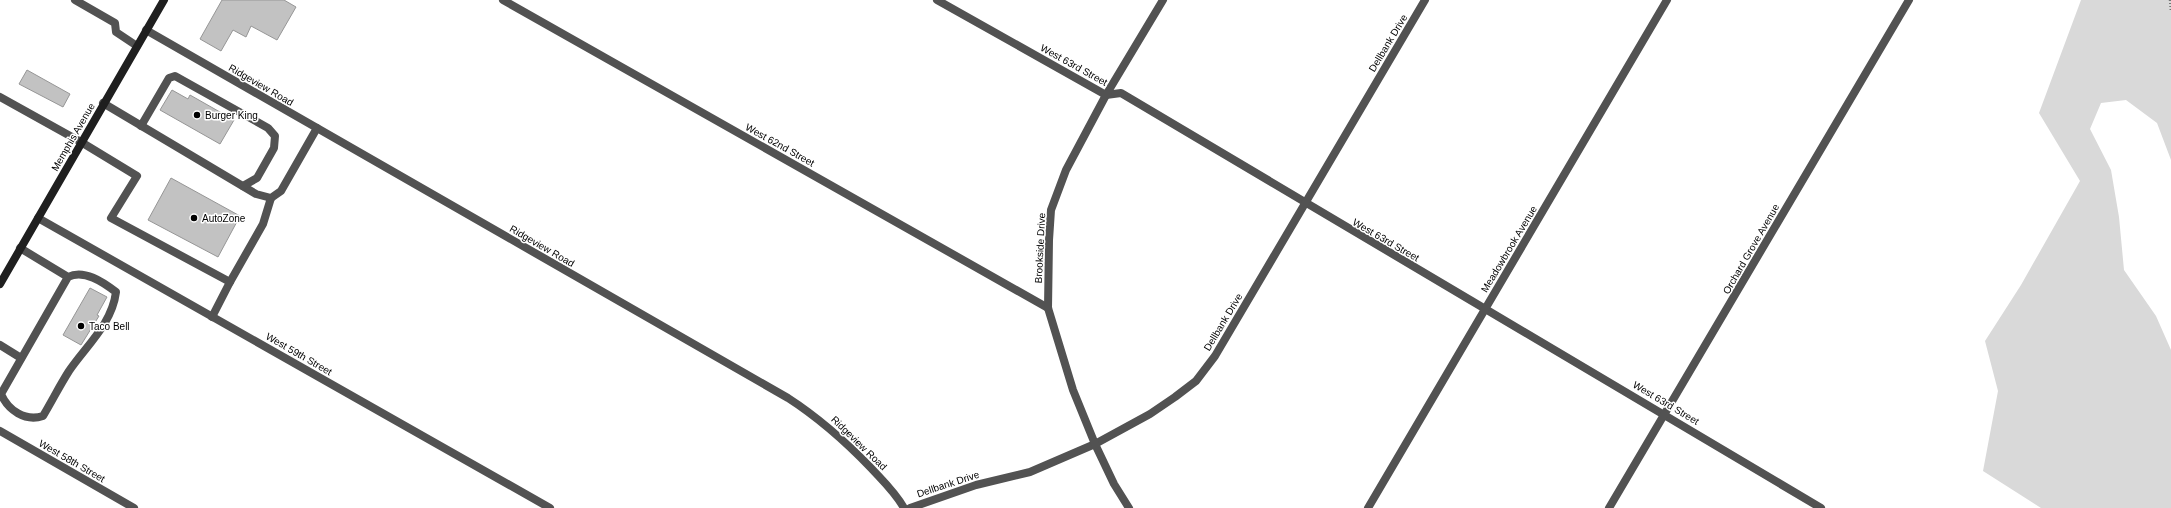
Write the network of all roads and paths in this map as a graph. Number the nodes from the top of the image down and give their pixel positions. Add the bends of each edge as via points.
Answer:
1 (75, 0) edge
2 (164, 0) edge
3 (503, 0) edge
4 (937, 0) edge
5 (1163, 0) edge
6 (1425, 0) edge
7 (1667, 0) edge
8 (1909, 0) edge
9 (2170, 0) edge
10 (2171, 12) edge
11 (146, 30) junction
12 (137, 46) junction
13 (1106, 95) junction
14 (0, 97) edge
15 (103, 103) junction
16 (141, 126) junction
17 (317, 128) junction
18 (81, 142) junction
19 (243, 186) junction
20 (271, 198) junction
21 (1305, 204) junction
22 (38, 218) junction
23 (20, 248) junction
24 (68, 277) junction
25 (230, 282) junction
26 (0, 284) edge
27 (1048, 308) junction
28 (1485, 310) junction
29 (212, 317) junction
30 (0, 345) edge
31 (21, 358) junction
32 (1, 394) edge
33 (1666, 414) junction
34 (0, 431) edge
35 (1095, 444) junction
36 (134, 508) edge
37 (550, 508) edge
38 (904, 508) edge
39 (910, 508) edge
40 (1129, 508) edge
41 (1368, 508) edge
42 (1609, 508) edge
43 (1821, 508) edge

1 - 12 street via 115,23 116,32
2 - 11 main road, Memphis Avenue
3 - 27 street, West 62nd Street
4 - 13 street, West 63rd Street
5 - 13 street, Brookside Drive
6 - 21 street, Dellbank Drive
7 - 28 street, Meadowbrook Avenue
8 - 33 street, Orchard Grove Avenue
9 - 10 path
11 - 12 main road, Memphis Avenue
11 - 17 street, Ridgeview Road
12 - 15 main road, Memphis Avenue
13 - 21 street, West 63rd Street via 1121,93
13 - 27 street, Brookside Drive via 1066,170 1051,210
14 - 18 street
15 - 16 street
15 - 18 main road, Memphis Avenue
16 - 19 street
16 - 19 street via 169,78 175,76 268,128 275,136 274,148 257,178
17 - 20 street via 281,191
17 - 38 street, Ridgeview Road via 788,398 842,438 896,494
18 - 22 main road, Memphis Avenue
18 - 25 street via 137,176 111,218
19 - 20 street via 256,194
20 - 25 street via 263,224
21 - 28 street, West 63rd Street
21 - 35 street, Dellbank Drive via 1215,356 1196,380 1150,414
22 - 23 main road, Memphis Avenue
22 - 29 street, West 59th Street
23 - 24 street
23 - 26 main road, Memphis Avenue
24 - 31 street
24 - 32 street via 75,273 83,273 116,292 115,300 99,333 70,370 43,416 35,419 23,416 9,408
25 - 29 street
27 - 35 street, Brookside Drive via 1073,390
28 - 33 street, West 63rd Street
28 - 41 street, Meadowbrook Avenue
29 - 37 street, West 59th Street
30 - 31 street
31 - 32 street
33 - 42 street, Orchard Grove Avenue
33 - 43 street, West 63rd Street
34 - 36 street, West 58th Street
35 - 39 street, Dellbank Drive via 1030,472 976,485
35 - 40 street, Brookside Drive

